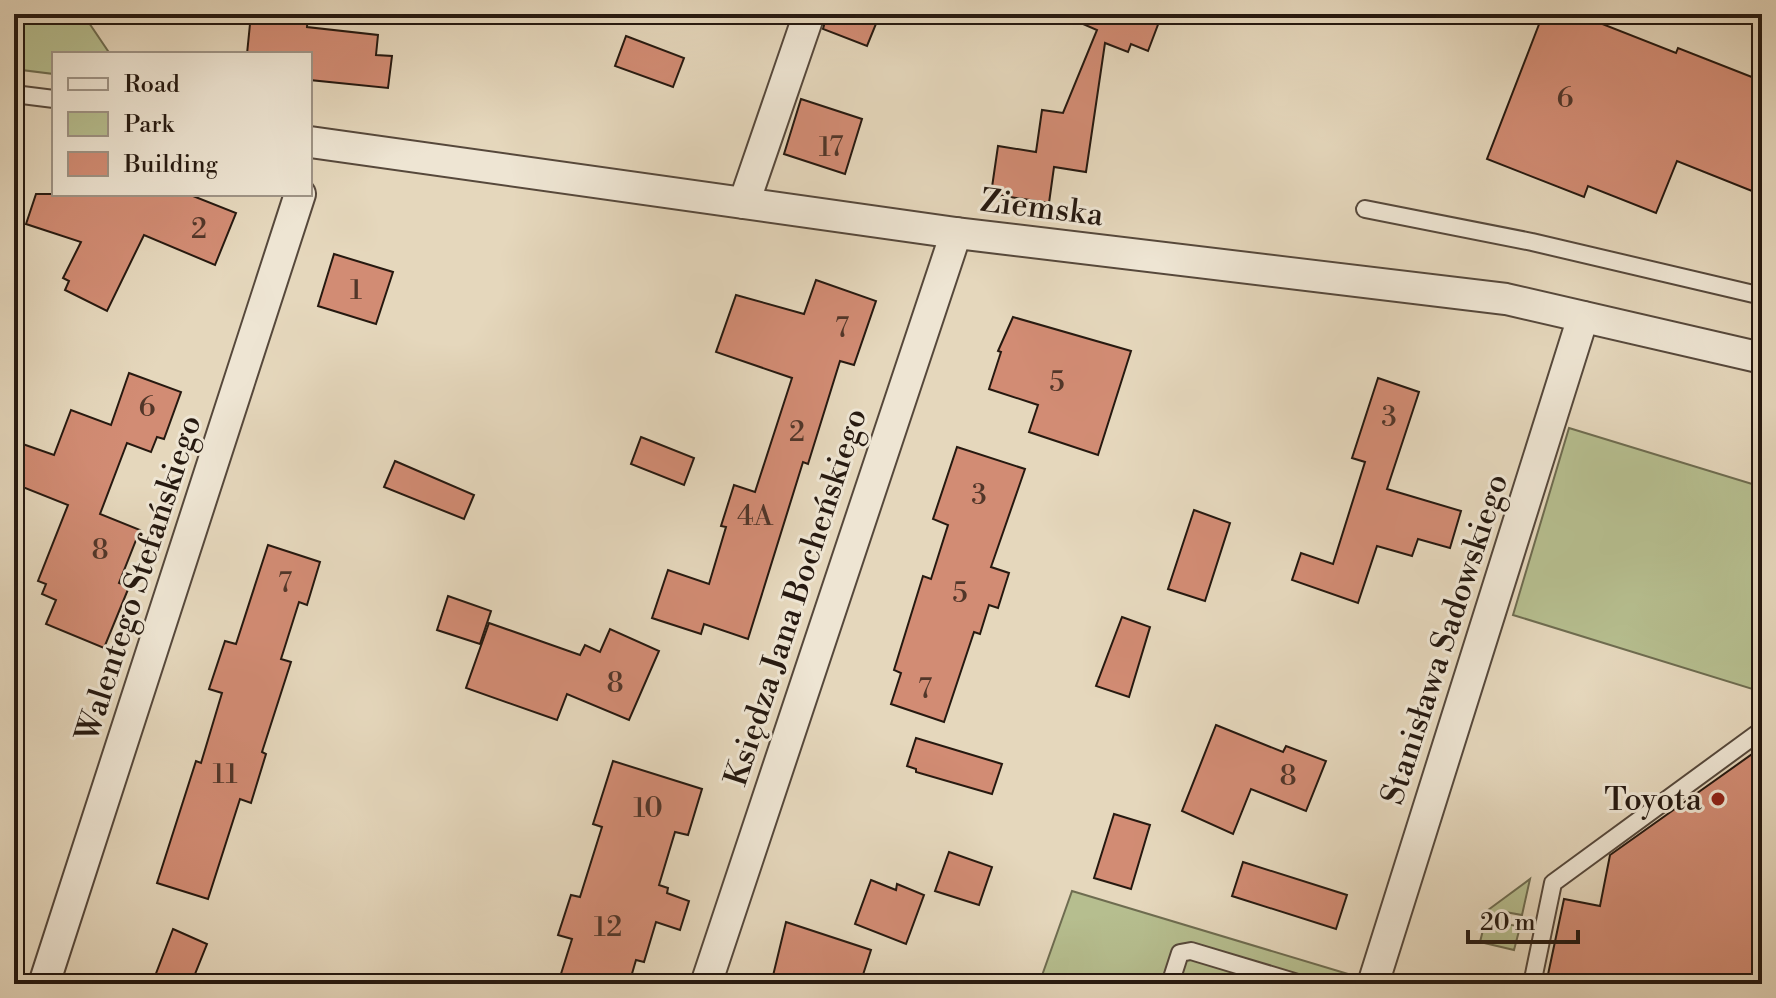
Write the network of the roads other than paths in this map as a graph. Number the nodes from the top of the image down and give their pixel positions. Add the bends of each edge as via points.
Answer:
1 (809, 14) edge
2 (14, 94) edge
3 (52, 99) edge
4 (312, 149) edge
5 (299, 196) edge
6 (744, 203) junction
7 (1365, 209) dead end
8 (956, 233) junction
9 (1762, 296) edge
10 (1583, 317) junction
11 (1762, 358) edge
12 (1762, 730) edge
13 (44, 984) edge
14 (706, 984) edge
15 (1170, 984) edge
16 (1301, 984) edge
17 (1373, 984) edge
18 (1532, 984) edge

1 - 6 street
2 - 3 lane
4 - 6 street, Ziemska
5 - 13 street, Walentego Stefańskiego
6 - 8 street, Ziemska
7 - 9 lane
8 - 10 street, Ziemska via 1506,299
8 - 14 street, Księdza Jana Bocheńskiego
10 - 11 street, Ziemska
10 - 17 street, Stanisława Sadowskiego
12 - 18 lane via 1553,883
15 - 16 lane via 1180,953 1191,951

